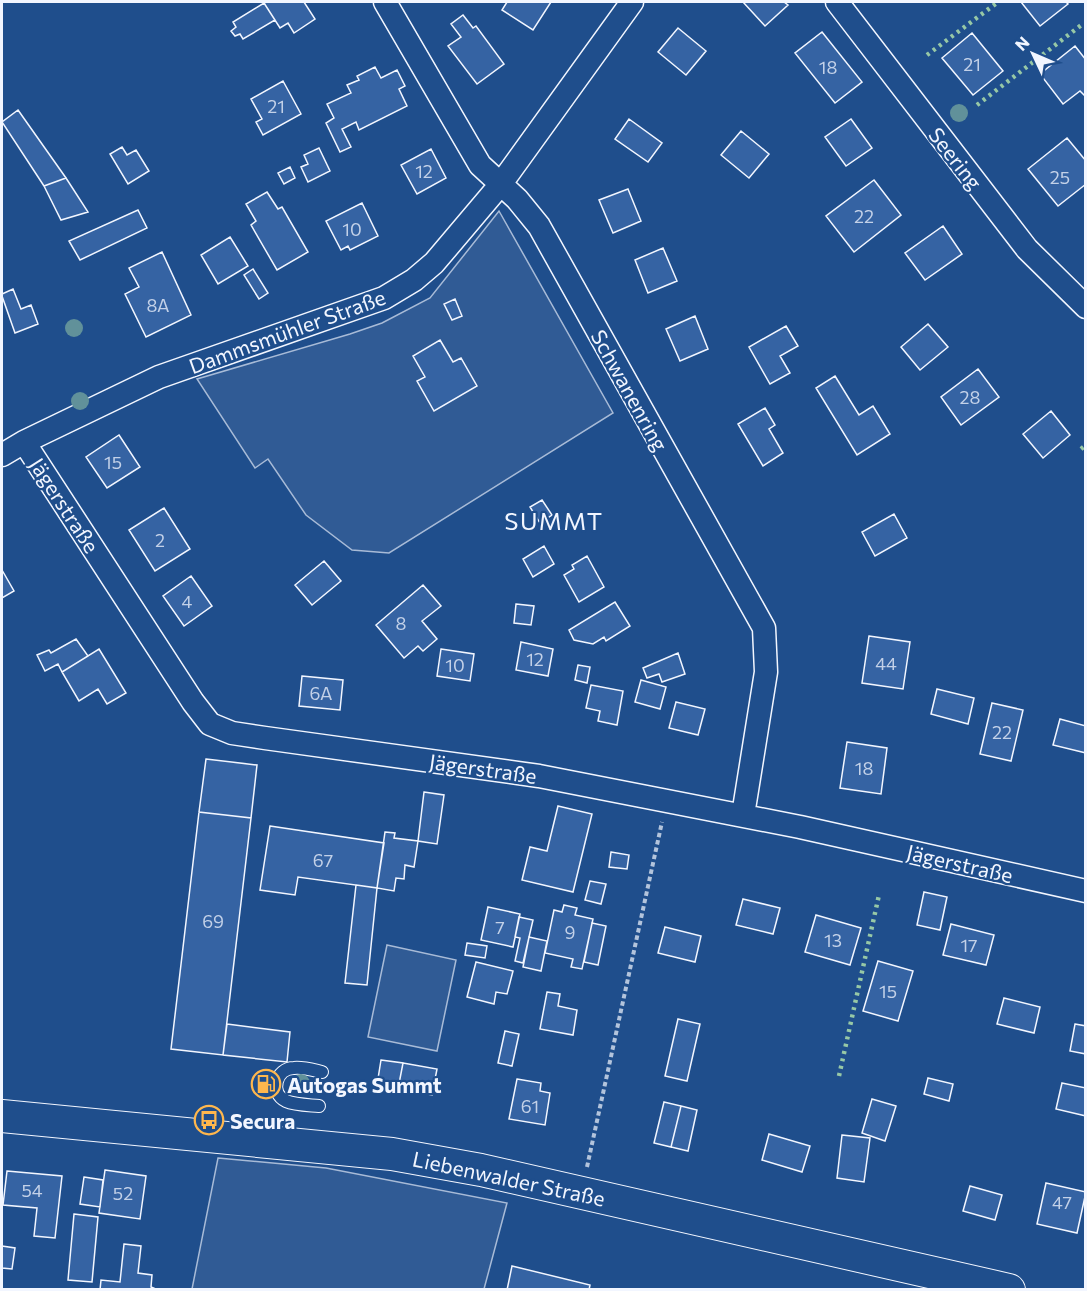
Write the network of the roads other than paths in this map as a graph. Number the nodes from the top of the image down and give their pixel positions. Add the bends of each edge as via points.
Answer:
1 (385, 2) edge
2 (632, 2) edge
3 (837, 2) edge
4 (500, 185) junction
5 (1086, 307) edge
6 (24, 442) junction
7 (2, 455) edge
8 (743, 815) junction
9 (1086, 891) edge
10 (322, 1072) dead end
11 (319, 1106) dead end
12 (2, 1116) edge
13 (1009, 1290) edge

1 - 4 street, Schwanenring via 480,165
2 - 4 street, Dammsmühler Straße
3 - 5 street, Seering via 1027,249
4 - 6 street, Dammsmühler Straße via 434,263 384,298 159,377
4 - 8 street, Schwanenring via 539,226 764,628 766,672
6 - 7 street, Dammsmühler Straße
6 - 8 street, Jägerstraße via 210,724 232,733 540,776
8 - 9 street, Jägerstraße
10 - 11 lane via 293,1067 284,1070 277,1078 276,1089 286,1101
12 - 13 main road, Liebenwalder Straße via 399,1155 481,1170

